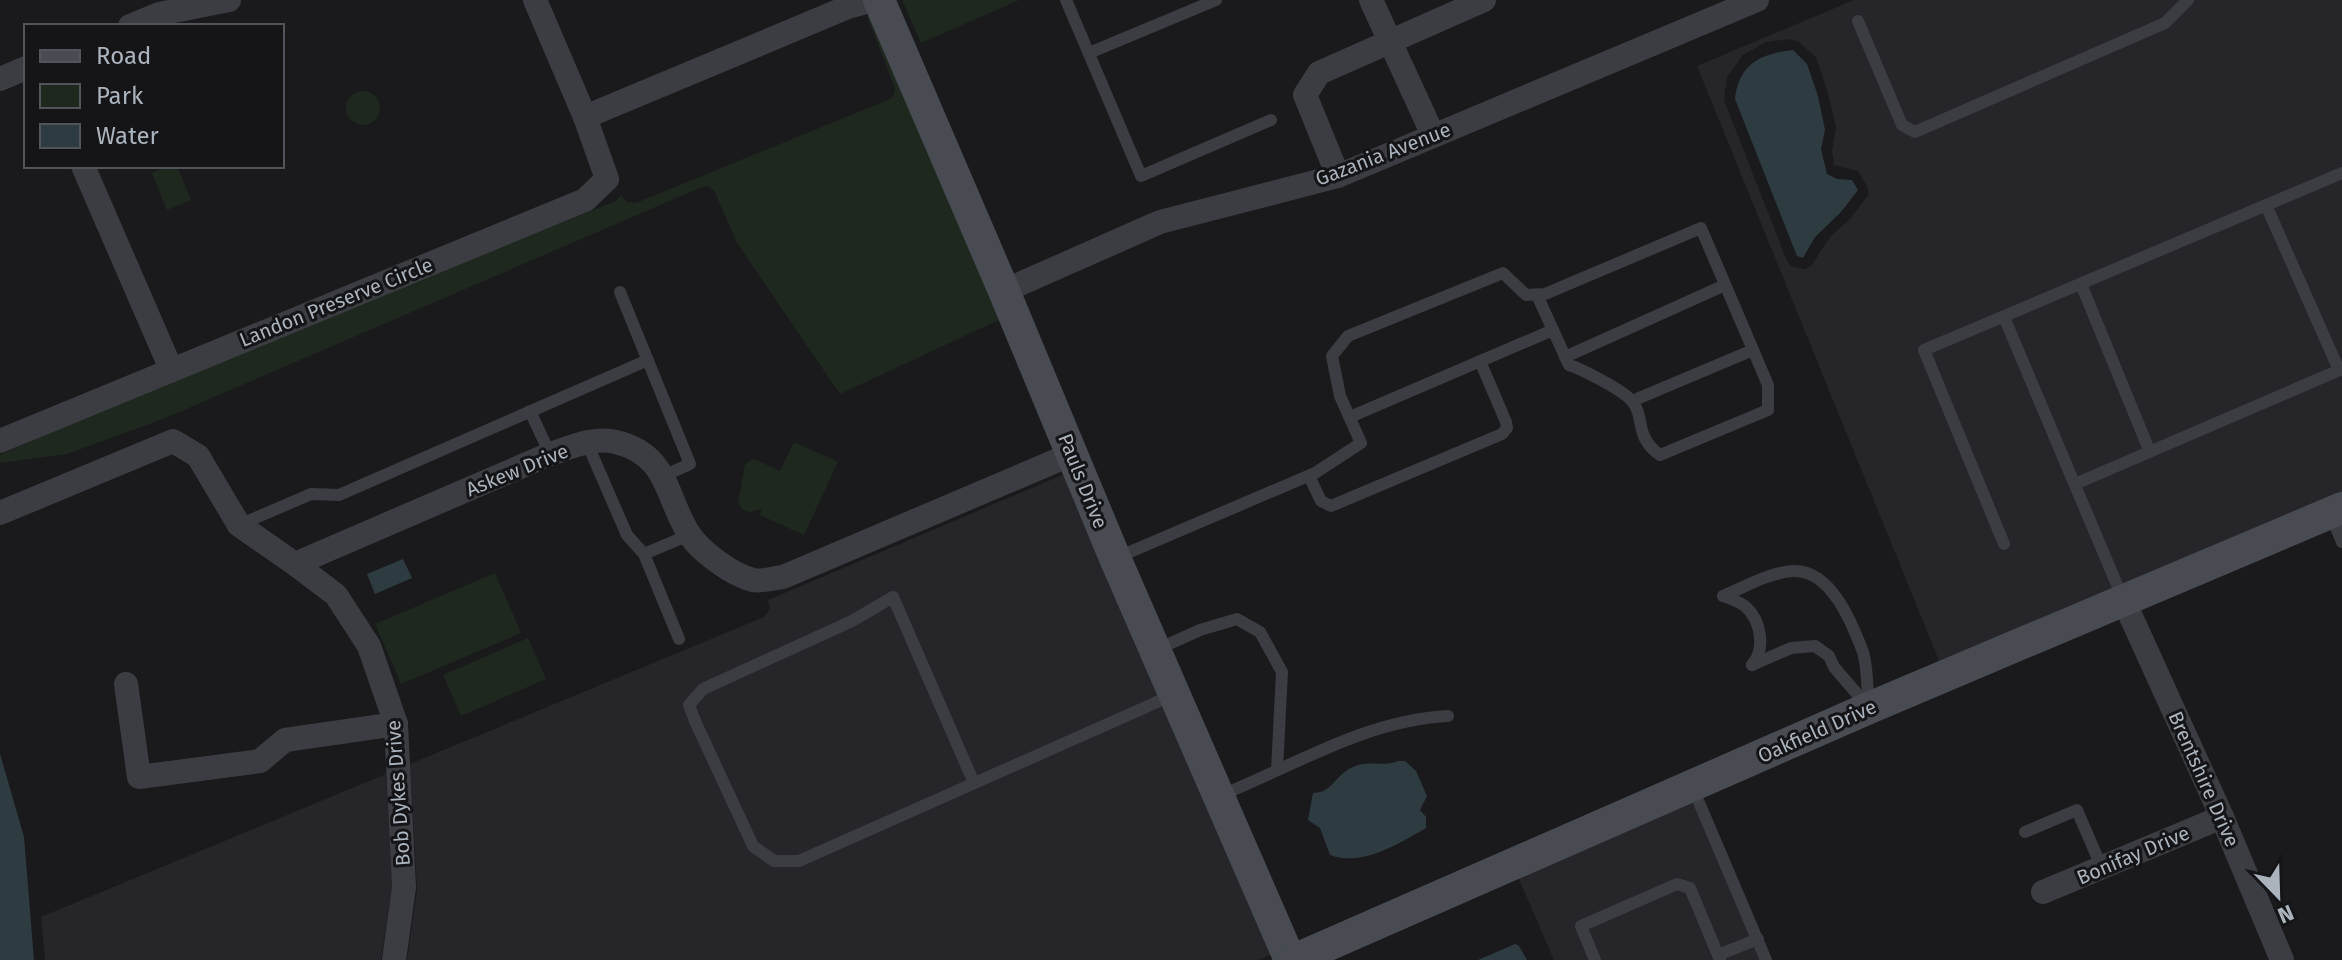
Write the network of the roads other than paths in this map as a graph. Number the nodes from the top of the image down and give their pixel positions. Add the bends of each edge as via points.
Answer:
1 (229, 0) edge
2 (535, 0) edge
3 (877, 0) edge
4 (1066, 0) edge
5 (1216, 0) edge
6 (1371, 0) edge
7 (1484, 0) edge
8 (1757, 0) edge
9 (2188, 0) edge
10 (1858, 21) dead end
11 (135, 24) edge
12 (1389, 41) junction
13 (1089, 53) junction
14 (24, 69) edge
15 (0, 79) edge
16 (585, 117) junction
17 (1271, 120) dead end
18 (1433, 135) junction
19 (84, 168) edge
20 (2342, 174) edge
21 (1338, 176) junction
22 (2266, 205) junction
23 (2081, 284) junction
24 (1725, 285) junction
25 (1004, 291) junction
26 (620, 292) dead end
27 (1537, 295) junction
28 (2004, 317) junction
29 (1553, 330) junction
30 (1753, 350) junction
31 (1565, 357) junction
32 (648, 360) junction
33 (1480, 361) junction
34 (171, 369) junction
35 (2341, 369) edge
36 (1632, 401) junction
37 (530, 411) junction
38 (1350, 417) junction
39 (0, 441) edge
40 (587, 443) junction
41 (2150, 452) junction
42 (550, 454) junction
43 (1072, 454) junction
44 (663, 476) junction
45 (1309, 476) junction
46 (2075, 484) junction
47 (0, 513) edge
48 (2338, 521) edge
49 (239, 525) junction
50 (689, 535) junction
51 (2004, 544) dead end
52 (644, 554) junction
53 (1115, 558) junction
54 (295, 564) junction
55 (2123, 599) junction
56 (679, 639) dead end
57 (1155, 651) junction
58 (126, 684) dead end
59 (1174, 694) junction
60 (1869, 708) junction
61 (1448, 716) dead end
62 (396, 724) junction
63 (1277, 770) junction
64 (974, 783) junction
65 (1692, 786) junction
66 (1218, 796) junction
67 (2222, 817) junction
68 (2025, 832) dead end
69 (2102, 868) junction
70 (2043, 892) dead end
71 (1758, 939) junction
72 (1719, 957) edge
73 (394, 960) edge
74 (1292, 960) edge
75 (1595, 960) edge
76 (1766, 960) edge
77 (2282, 960) edge

1 - 11 street
2 - 16 street, Landon Preserve Circle
3 - 16 street
3 - 25 street, Pauls Drive
4 - 13 lane
5 - 13 lane
6 - 12 street
7 - 12 street
8 - 18 street, Gazania Avenue
9 - 10 lane via 2165,23 1915,132 1902,125
12 - 18 street
12 - 21 street via 1319,73 1305,95
13 - 17 lane via 1141,176
14 - 15 street
16 - 34 street, Landon Preserve Circle via 607,179 585,200
18 - 21 street, Gazania Avenue
19 - 34 street
20 - 22 lane
21 - 25 street, Gazania Avenue via 1160,222
22 - 23 lane
22 - 35 lane
23 - 28 lane
23 - 41 lane
24 - 27 lane via 1701,228
24 - 30 lane
24 - 31 lane
25 - 43 street, Pauls Drive
26 - 32 lane
27 - 29 lane
27 - 38 lane via 1526,295 1503,273 1348,336 1332,356
28 - 46 lane
28 - 51 lane via 1924,350
29 - 31 lane
29 - 33 lane
30 - 36 lane
30 - 36 lane via 1768,385 1768,410 1660,455 1647,446
31 - 36 lane via 1569,365
32 - 37 lane
32 - 44 lane via 690,464
33 - 38 lane
33 - 45 lane via 1506,422 1502,434 1331,506 1321,501
34 - 39 street, Landon Preserve Circle
35 - 41 lane
37 - 42 lane
37 - 49 lane via 339,495 311,494
38 - 45 lane via 1361,443
40 - 42 street, Askew Drive
40 - 44 street, Askew Drive via 614,441 648,457
40 - 52 lane via 627,535
41 - 46 lane
42 - 54 street, Askew Drive
43 - 50 street, Askew Drive via 783,577 753,580 718,563
43 - 53 street, Pauls Drive
44 - 50 street, Askew Drive
45 - 53 lane
46 - 55 lane
47 - 49 street via 173,441 198,456
48 - 55 street, Oakfield Drive
49 - 54 street
50 - 52 lane
52 - 56 lane
53 - 57 street, Pauls Drive
54 - 62 street, Bob Dykes Drive via 336,595 369,646
55 - 60 street, Oakfield Drive
55 - 67 street, Brentshire Drive
57 - 59 street, Pauls Drive
57 - 63 lane via 1237,619 1260,632 1282,672
58 - 62 street via 139,777 260,761 285,740
59 - 64 lane
59 - 66 street, Pauls Drive
60 - 60 lane via 1815,646 1791,648 1752,665 1760,652 1757,623 1741,603 1723,596 1784,572 1820,579 1839,601 1863,654
60 - 65 street, Oakfield Drive
61 - 63 lane via 1372,731
62 - 73 street, Bob Dykes Drive via 404,887
63 - 66 lane
64 - 64 lane via 799,861 774,861 753,846 689,705 703,689 893,597
65 - 71 lane
65 - 74 street, Oakfield Drive
66 - 74 street, Pauls Drive
67 - 69 street, Bonifay Drive
67 - 77 street, Brentshire Drive
68 - 69 lane via 2077,810
69 - 70 street, Bonifay Drive
71 - 72 lane
71 - 76 lane
72 - 75 lane via 1690,888 1677,884 1581,926

